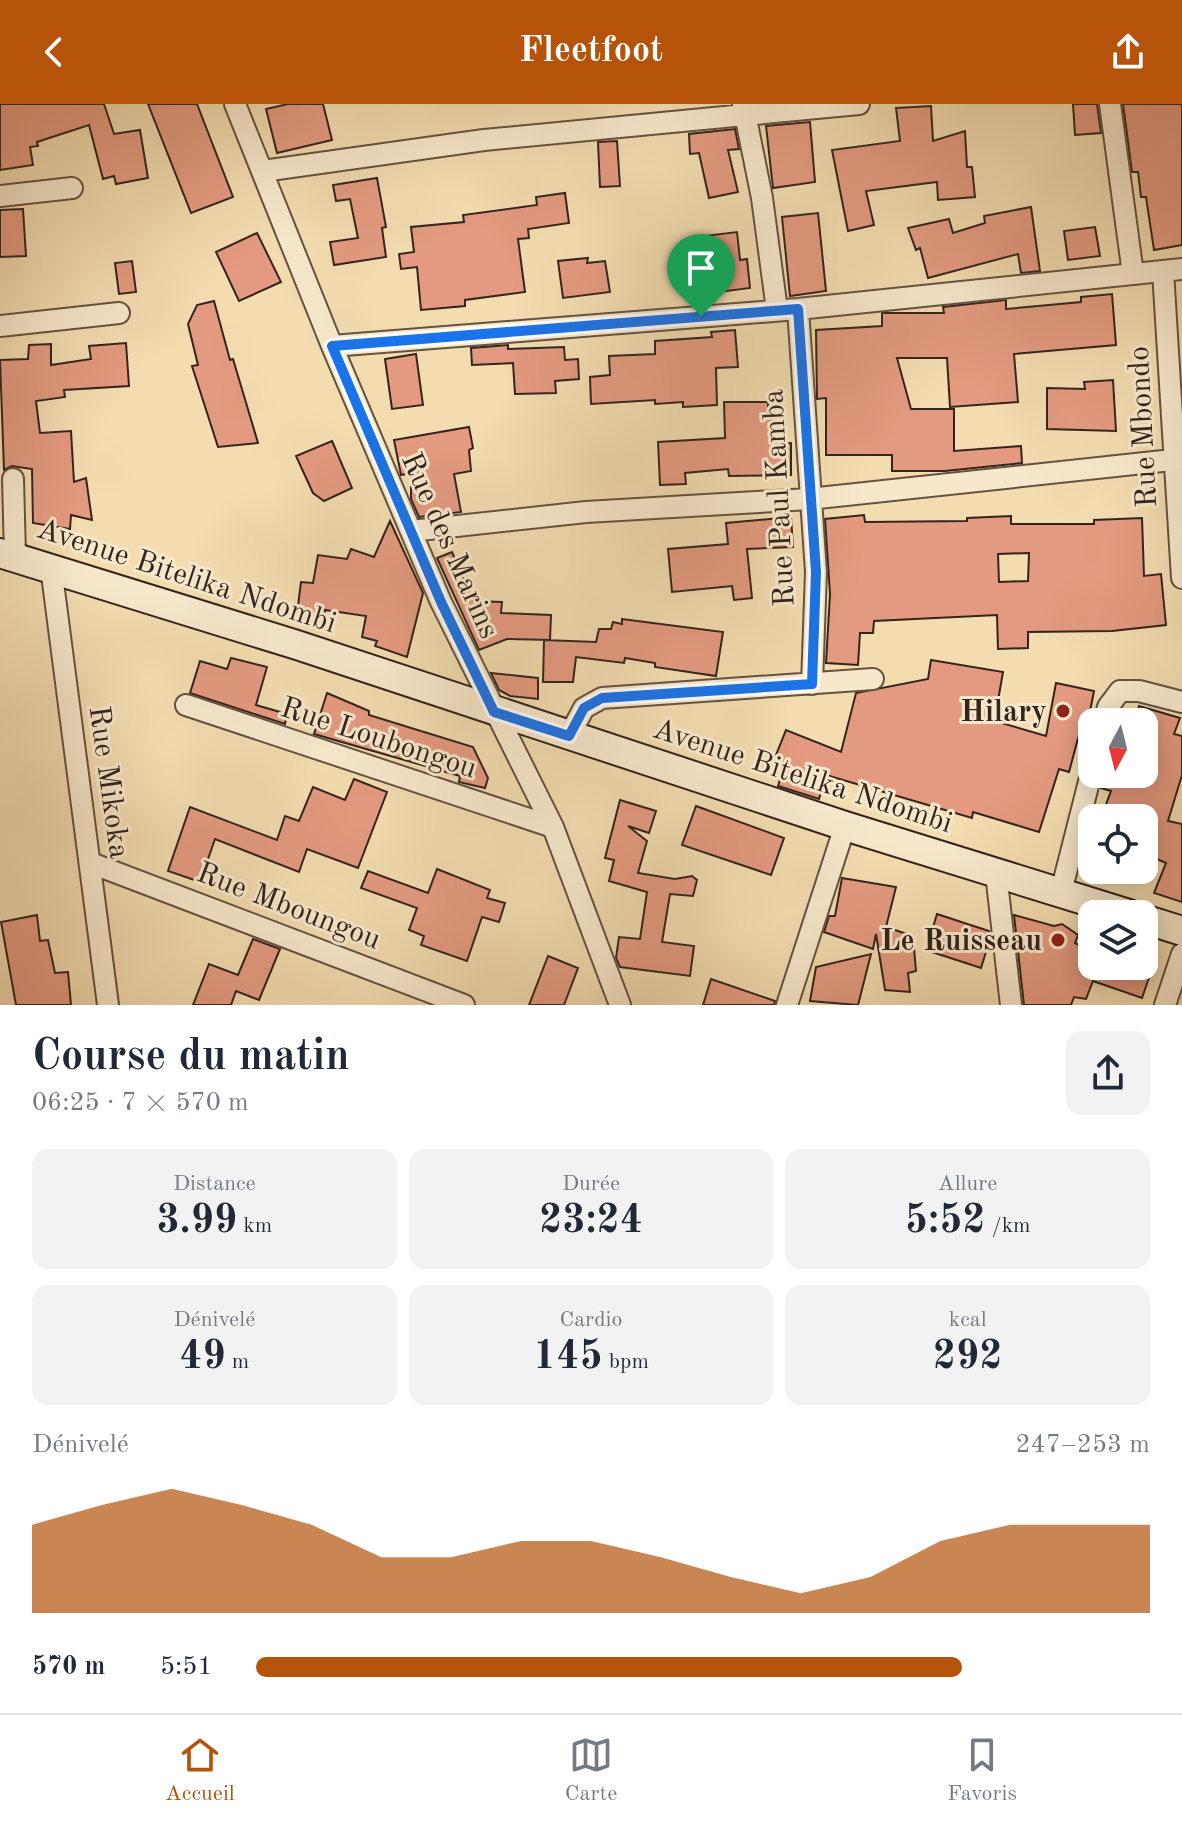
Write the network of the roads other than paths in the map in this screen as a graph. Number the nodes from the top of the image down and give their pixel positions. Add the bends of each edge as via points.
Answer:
1 (235, 104) edge
2 (859, 104) edge
3 (1110, 104) edge
4 (744, 109) edge
5 (263, 171) junction
6 (72, 188) dead end
7 (0, 196) edge
8 (1173, 270) edge
9 (1133, 274) junction
10 (787, 309) junction
11 (119, 313) dead end
12 (0, 326) edge
13 (332, 346) junction
14 (1177, 460) edge
15 (13, 479) dead end
16 (809, 499) junction
17 (411, 531) junction
18 (7, 554) edge
19 (51, 567) junction
20 (1182, 578) edge
21 (873, 679) dead end
22 (812, 684) junction
23 (1182, 702) edge
24 (186, 705) dead end
25 (1108, 708) edge
26 (494, 712) junction
27 (569, 736) junction
28 (1087, 788) edge
29 (845, 826) junction
30 (553, 827) junction
31 (91, 863) junction
32 (996, 873) junction
33 (1061, 892) junction
34 (1086, 900) edge
35 (1158, 923) edge
36 (1182, 931) edge
37 (1182, 954) edge
38 (461, 1004) edge
39 (108, 1005) edge
40 (620, 1005) edge
41 (787, 1005) edge
42 (1011, 1005) edge
43 (1165, 1005) edge

1 - 5 street, Rue des Marins
2 - 4 street
3 - 9 street
4 - 5 street
4 - 10 street, Rue Paul Kamba
5 - 13 street, Rue des Marins
6 - 7 street
8 - 9 street
8 - 14 street, Rue Mbondo
9 - 10 street
10 - 13 street
10 - 16 street, Rue Paul Kamba
11 - 12 street
13 - 17 street, Rue des Marins
14 - 16 street
14 - 20 street, Rue Mbondo
15 - 18 street
16 - 17 street via 586,512
16 - 22 street, Rue Paul Kamba via 816,572
17 - 26 street, Rue des Marins
18 - 19 street, Avenue Bitelika Ndombi
19 - 26 street, Avenue Bitelika Ndombi
19 - 31 street, Rue Mikoka
21 - 22 street
22 - 27 street via 602,698 584,708
23 - 25 street via 1120,691
24 - 30 street, Rue Loubongou
26 - 27 street, Avenue Bitelika Ndombi
26 - 30 street, Rue des Marins
27 - 29 street, Avenue Bitelika Ndombi
28 - 33 street
29 - 32 street, Avenue Bitelika Ndombi
29 - 41 street
30 - 40 street, Rue des Marins
31 - 38 street, Rue Mboungou
31 - 39 street, Rue Mikoka
32 - 33 street, Avenue Bitelika Ndombi
32 - 42 street
33 - 34 street, Avenue Bitelika Ndombi
35 - 36 street
37 - 43 street

